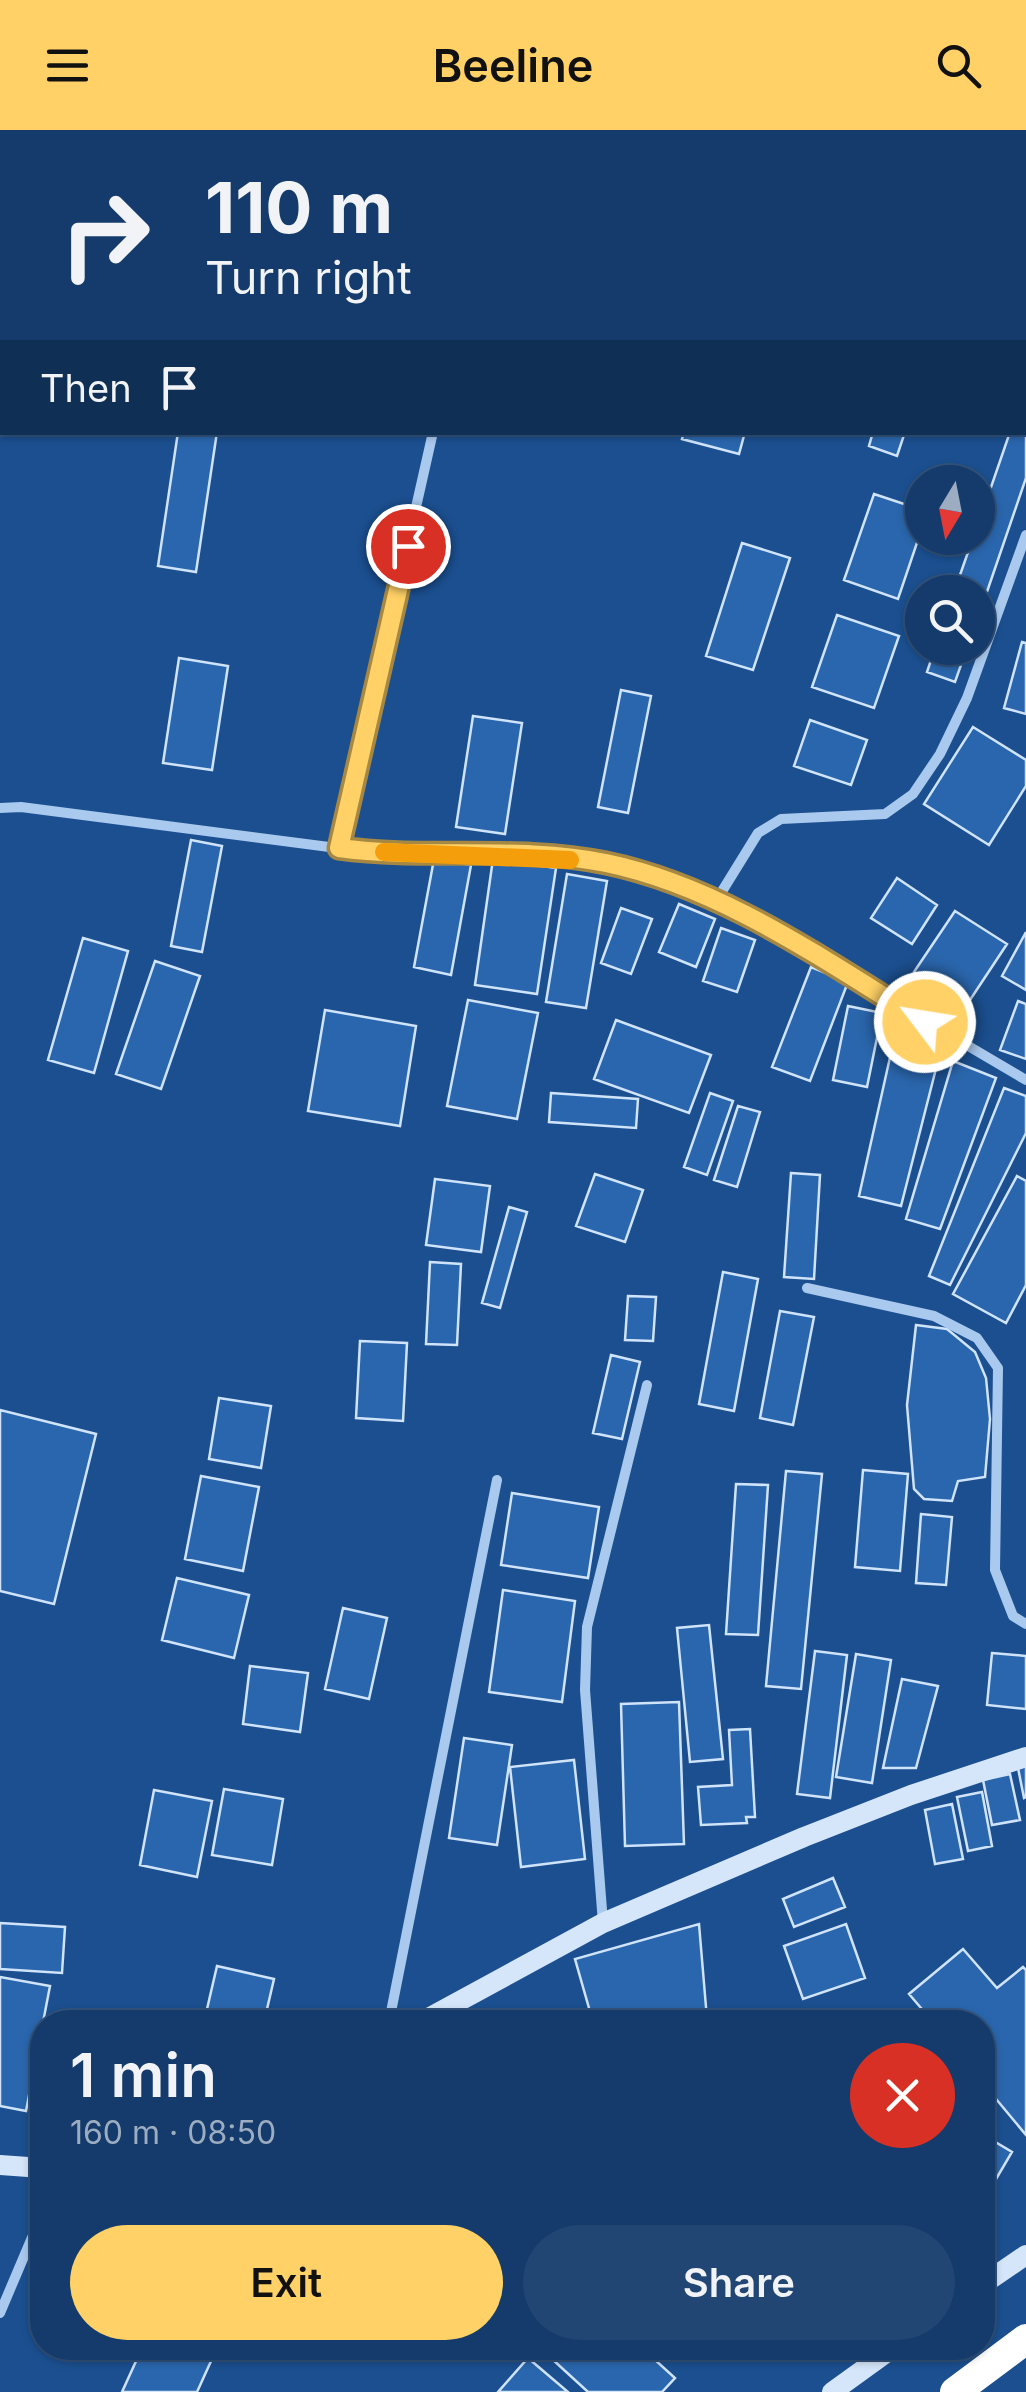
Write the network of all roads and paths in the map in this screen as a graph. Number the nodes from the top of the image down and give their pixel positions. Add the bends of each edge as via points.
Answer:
1 (432, 435) edge
2 (1026, 535) edge
3 (0, 808) edge
4 (339, 848) junction
5 (716, 901) junction
6 (1026, 1080) edge
7 (807, 1288) dead end
8 (648, 1386) dead end
9 (497, 1480) dead end
10 (1026, 1624) edge
11 (1026, 1758) edge
12 (603, 1923) junction
13 (392, 2010) edge
14 (442, 2010) edge
15 (0, 2165) edge
16 (30, 2167) edge
17 (30, 2242) edge
18 (1026, 2254) edge
19 (995, 2276) edge
20 (0, 2313) edge
21 (1026, 2339) edge
22 (876, 2360) edge
23 (832, 2392) edge
24 (956, 2392) edge

1 - 4 street
2 - 5 street via 966,698 913,794 885,814 782,819 758,832
3 - 4 street
4 - 5 street via 604,863
5 - 6 street
7 - 10 street via 934,1316 977,1338 998,1368 995,1570 1013,1616
8 - 12 street via 587,1626 589,1767
9 - 13 street
11 - 12 street via 911,1795
12 - 14 street
15 - 16 street
17 - 20 street
18 - 19 street
21 - 24 highway
22 - 23 street

